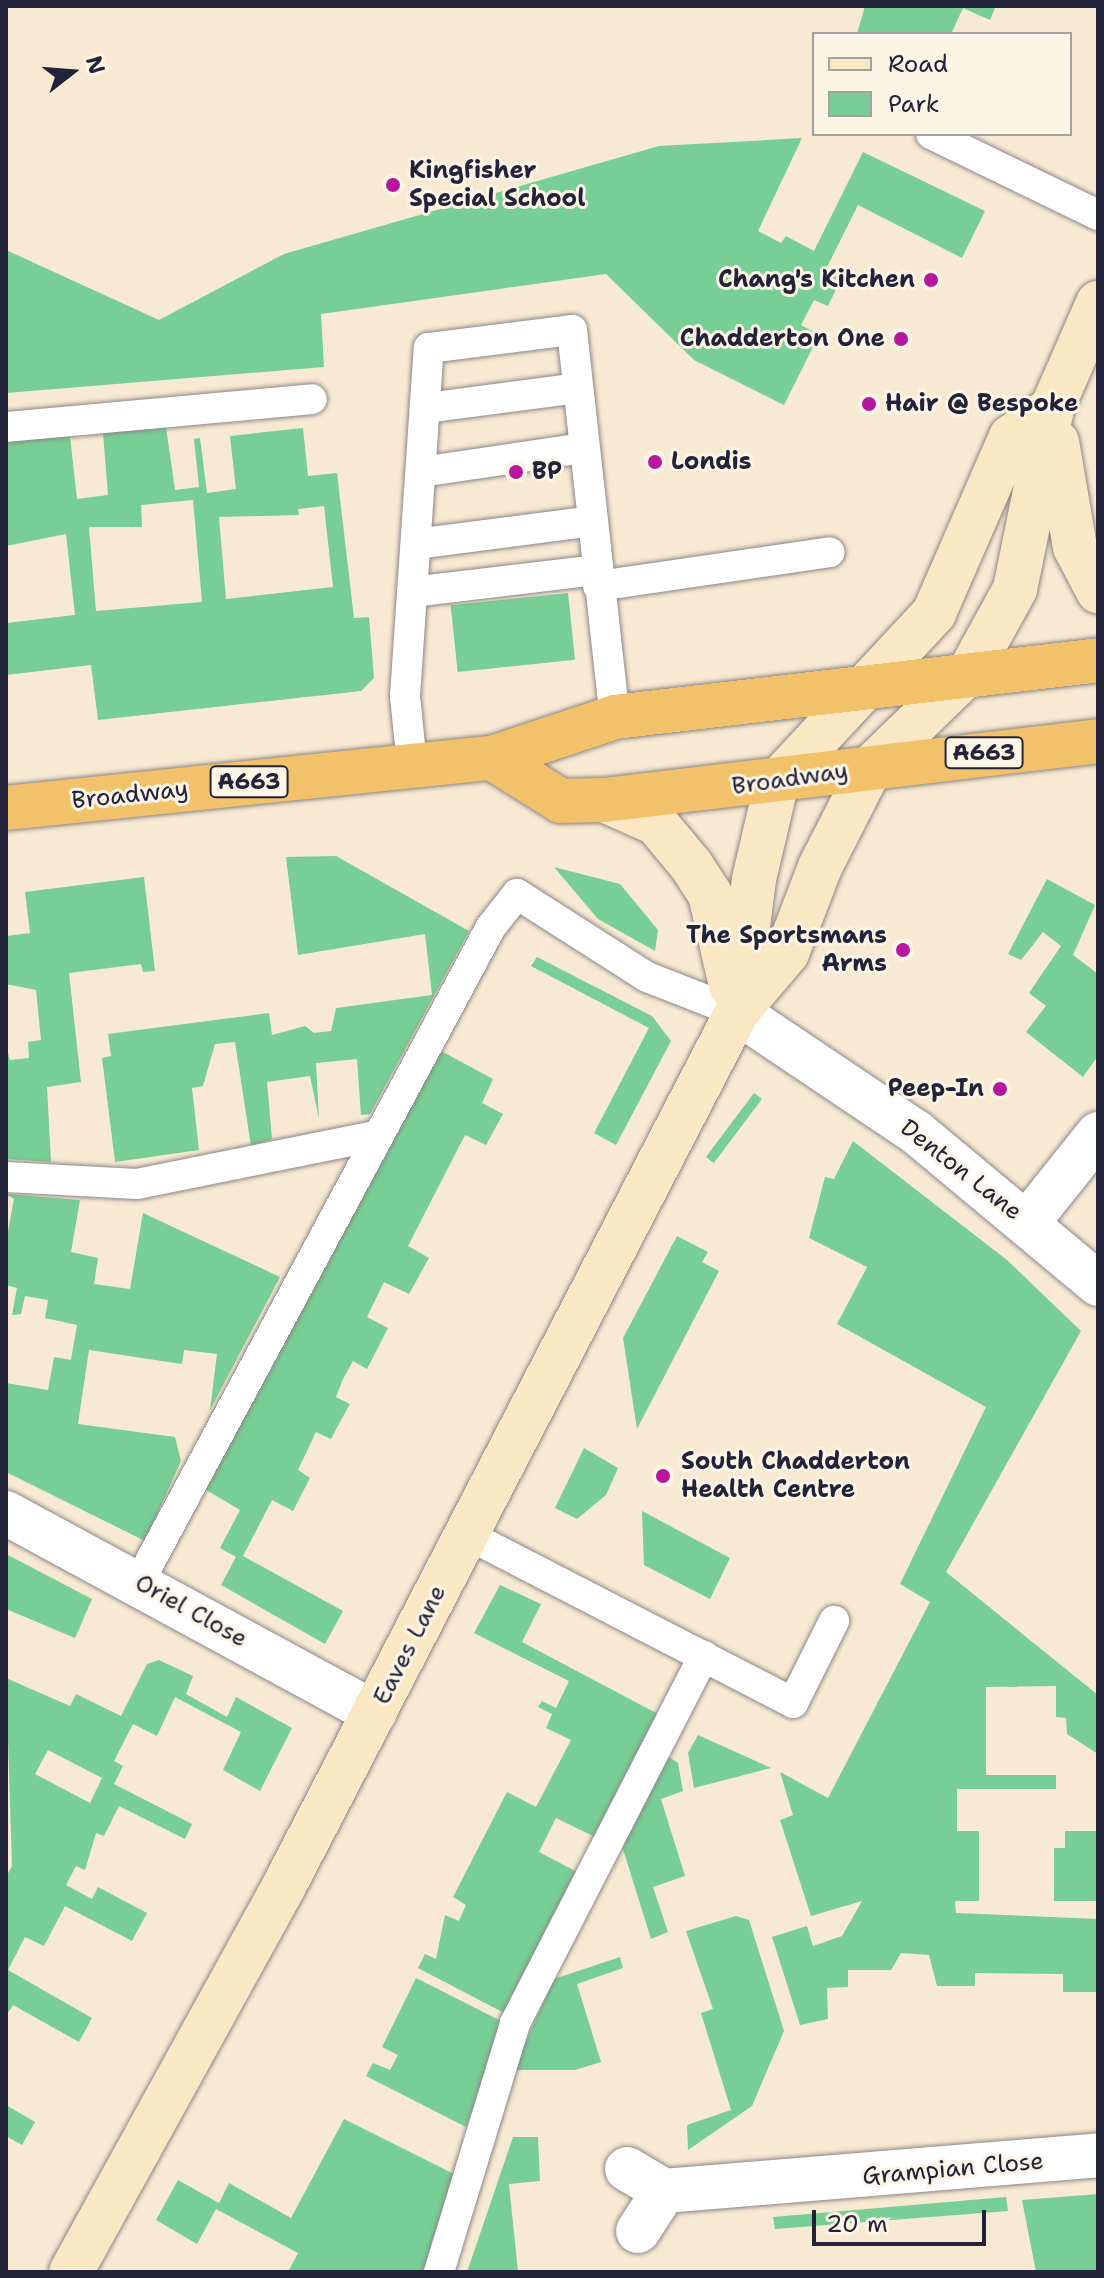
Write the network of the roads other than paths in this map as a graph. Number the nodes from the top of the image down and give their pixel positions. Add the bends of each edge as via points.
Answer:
1 (935, 136) edge
2 (1098, 215) edge
3 (1098, 303) edge
4 (578, 388) junction
5 (312, 399) dead end
6 (426, 408) junction
7 (1052, 408) junction
8 (6, 427) edge
9 (584, 448) junction
10 (421, 472) junction
11 (593, 521) junction
12 (416, 544) junction
13 (830, 552) dead end
14 (597, 578) junction
15 (1098, 591) edge
16 (412, 592) junction
17 (1098, 660) edge
18 (970, 671) junction
19 (875, 682) junction
20 (615, 717) junction
21 (1098, 741) edge
22 (492, 758) junction
23 (412, 765) junction
24 (871, 767) junction
25 (777, 782) junction
26 (604, 800) junction
27 (6, 808) edge
28 (737, 1012) junction
29 (1098, 1134) edge
30 (376, 1136) junction
31 (6, 1177) edge
32 (1027, 1223) junction
33 (1098, 1284) edge
34 (6, 1513) edge
35 (468, 1535) junction
36 (139, 1582) junction
37 (834, 1621) dead end
38 (704, 1656) junction
39 (374, 1713) junction
40 (1098, 2155) edge
41 (627, 2169) dead end
42 (664, 2191) junction
43 (638, 2231) dead end
44 (71, 2272) edge
45 (439, 2272) edge

1 - 2 lane
3 - 7 main road, Eaves Lane
4 - 6 lane
4 - 6 lane via 572,330 444,346 429,348
4 - 9 lane
5 - 8 lane
6 - 10 lane
7 - 15 main road via 1075,547
7 - 18 main road, Eaves Lane via 1015,589
7 - 19 main road via 1011,437 934,613
9 - 10 lane
9 - 11 lane
10 - 12 lane
11 - 12 lane
11 - 14 lane
12 - 16 lane
13 - 14 lane
14 - 16 lane
14 - 20 lane
16 - 23 lane via 405,696
17 - 18 highway, Broadway / A663
18 - 19 highway, Broadway / A663
18 - 24 main road, Eaves Lane
19 - 20 highway, Broadway / A663
19 - 25 main road
20 - 22 highway, Broadway / A663
21 - 24 highway, Broadway / A663
22 - 23 highway, Broadway / A663
22 - 26 highway, Broadway / A663 via 561,801
23 - 27 highway, Broadway / A663
24 - 25 highway, Broadway / A663
24 - 28 main road, Eaves Lane via 820,867 787,953
25 - 26 highway, Broadway / A663
25 - 28 main road, Eaves Lane via 754,879
26 - 28 main road via 656,823 710,894
28 - 30 lane via 647,977 517,894 491,927
28 - 32 street, Denton Lane via 917,1133
28 - 35 main road, Eaves Lane
29 - 32 street
30 - 31 lane via 137,1184
30 - 36 lane
32 - 33 street, Denton Lane
34 - 36 street, Oriel Close
35 - 38 lane
35 - 39 main road, Eaves Lane
36 - 39 street, Oriel Close
37 - 38 lane via 793,1703
38 - 45 lane via 515,2023
39 - 44 main road, Eaves Lane
40 - 42 street, Grampian Close
41 - 42 street
42 - 43 street

